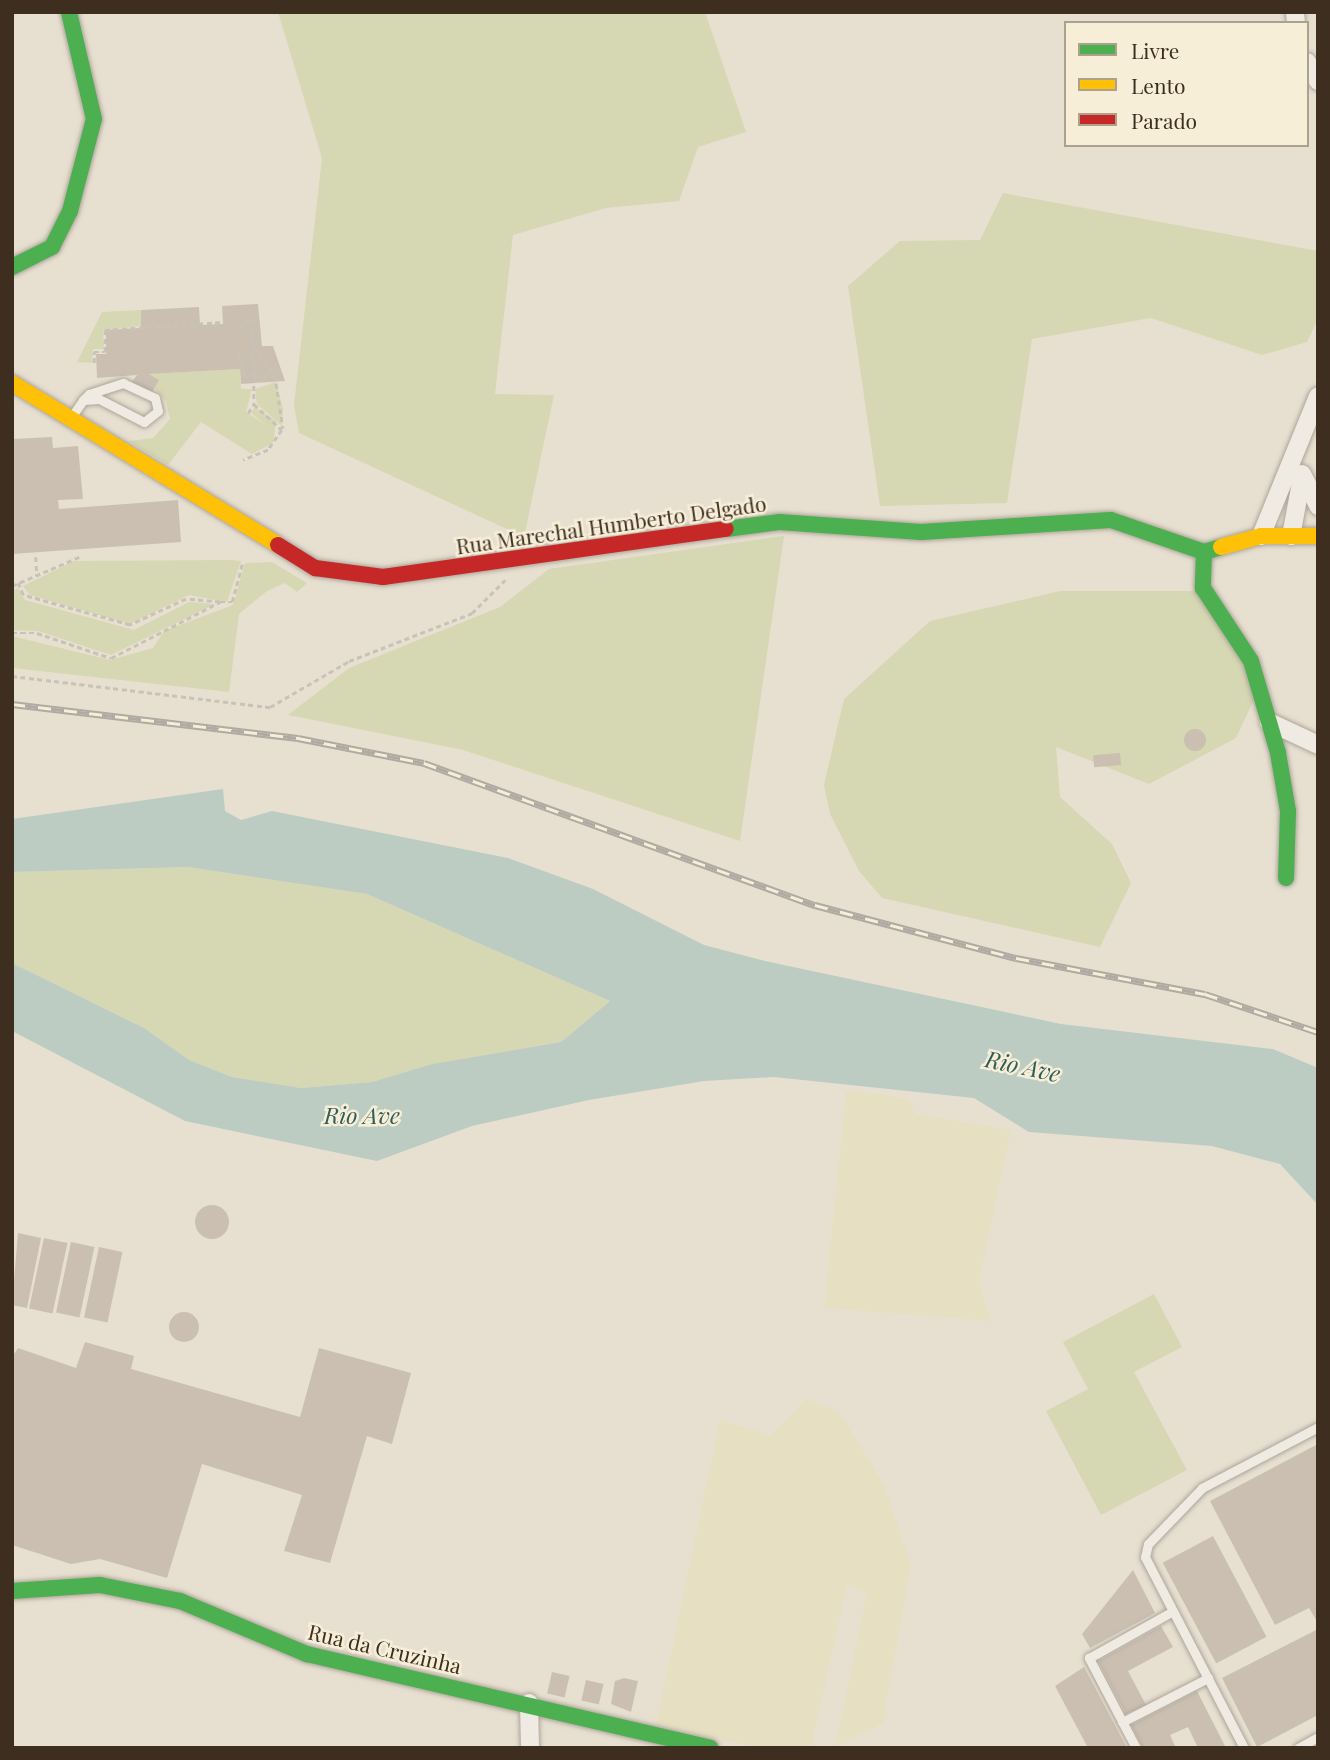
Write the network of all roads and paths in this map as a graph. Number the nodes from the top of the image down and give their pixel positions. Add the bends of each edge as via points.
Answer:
1 (69, 12) edge
2 (1309, 65) edge
3 (1318, 81) edge
4 (12, 267) edge
5 (245, 321) dead end
6 (223, 322) dead end
7 (253, 347) junction
8 (239, 354) dead end
9 (94, 363) dead end
10 (275, 375) junction
11 (254, 377) junction
12 (12, 383) edge
13 (1318, 396) edge
14 (83, 401) junction
15 (254, 404) junction
16 (248, 413) dead end
17 (71, 419) junction
18 (282, 430) junction
19 (1296, 454) junction
20 (243, 460) dead end
21 (1303, 477) junction
22 (1318, 506) edge
23 (1261, 536) junction
24 (1292, 536) junction
25 (1318, 536) edge
26 (1205, 552) junction
27 (81, 556) dead end
28 (36, 557) dead end
29 (504, 560) junction
30 (243, 561) dead end
31 (37, 575) junction
32 (18, 583) junction
33 (12, 586) edge
34 (220, 602) junction
35 (12, 633) edge
36 (12, 676) edge
37 (1269, 722) junction
38 (1318, 745) edge
39 (1286, 878) dead end
40 (1318, 1427) edge
41 (12, 1591) edge
42 (1173, 1611) junction
43 (1208, 1678) junction
44 (529, 1703) junction
45 (1122, 1722) junction
46 (1318, 1737) edge
47 (530, 1748) edge
48 (710, 1748) edge
49 (1136, 1748) edge
50 (1244, 1748) edge
51 (1298, 1748) edge

1 - 4 street via 94,119 70,211 52,247
2 - 3 street
5 - 7 path via 253,320
6 - 9 path via 105,330 105,352 94,352
7 - 10 path
7 - 11 path
8 - 11 path via 245,377
10 - 11 path
10 - 18 path
11 - 15 path
12 - 17 street, Rua Marechal Humberto Delgado
13 - 19 street
14 - 14 lane via 104,386 123,383 155,398 158,411 144,422 99,400
14 - 17 lane
15 - 16 path
15 - 18 path
17 - 29 street, Rua Marechal Humberto Delgado via 315,568 383,577
18 - 20 path via 268,450
19 - 21 street
19 - 23 street
21 - 22 street
21 - 24 street
23 - 24 street
23 - 26 street
24 - 25 street
26 - 29 street, Rua Marechal Humberto Delgado via 1111,520 921,532 779,522
26 - 37 street via 1203,588 1251,661
27 - 31 path
28 - 31 path
29 - 36 path via 506,579 472,613 349,661 270,706
30 - 34 path via 232,602
31 - 32 path
32 - 33 path
32 - 34 path via 23,595 130,625 186,599
34 - 35 path via 111,657 37,633
37 - 38 street
37 - 39 street via 1288,811
40 - 42 lane via 1202,1488 1148,1544 1145,1557
41 - 44 street, Rua da Cruzinha via 100,1585 180,1601 307,1654
42 - 43 lane
42 - 45 lane via 1089,1658
43 - 45 lane
43 - 50 lane
44 - 47 street
44 - 48 street, Rua da Cruzinha
45 - 49 lane
46 - 51 lane

